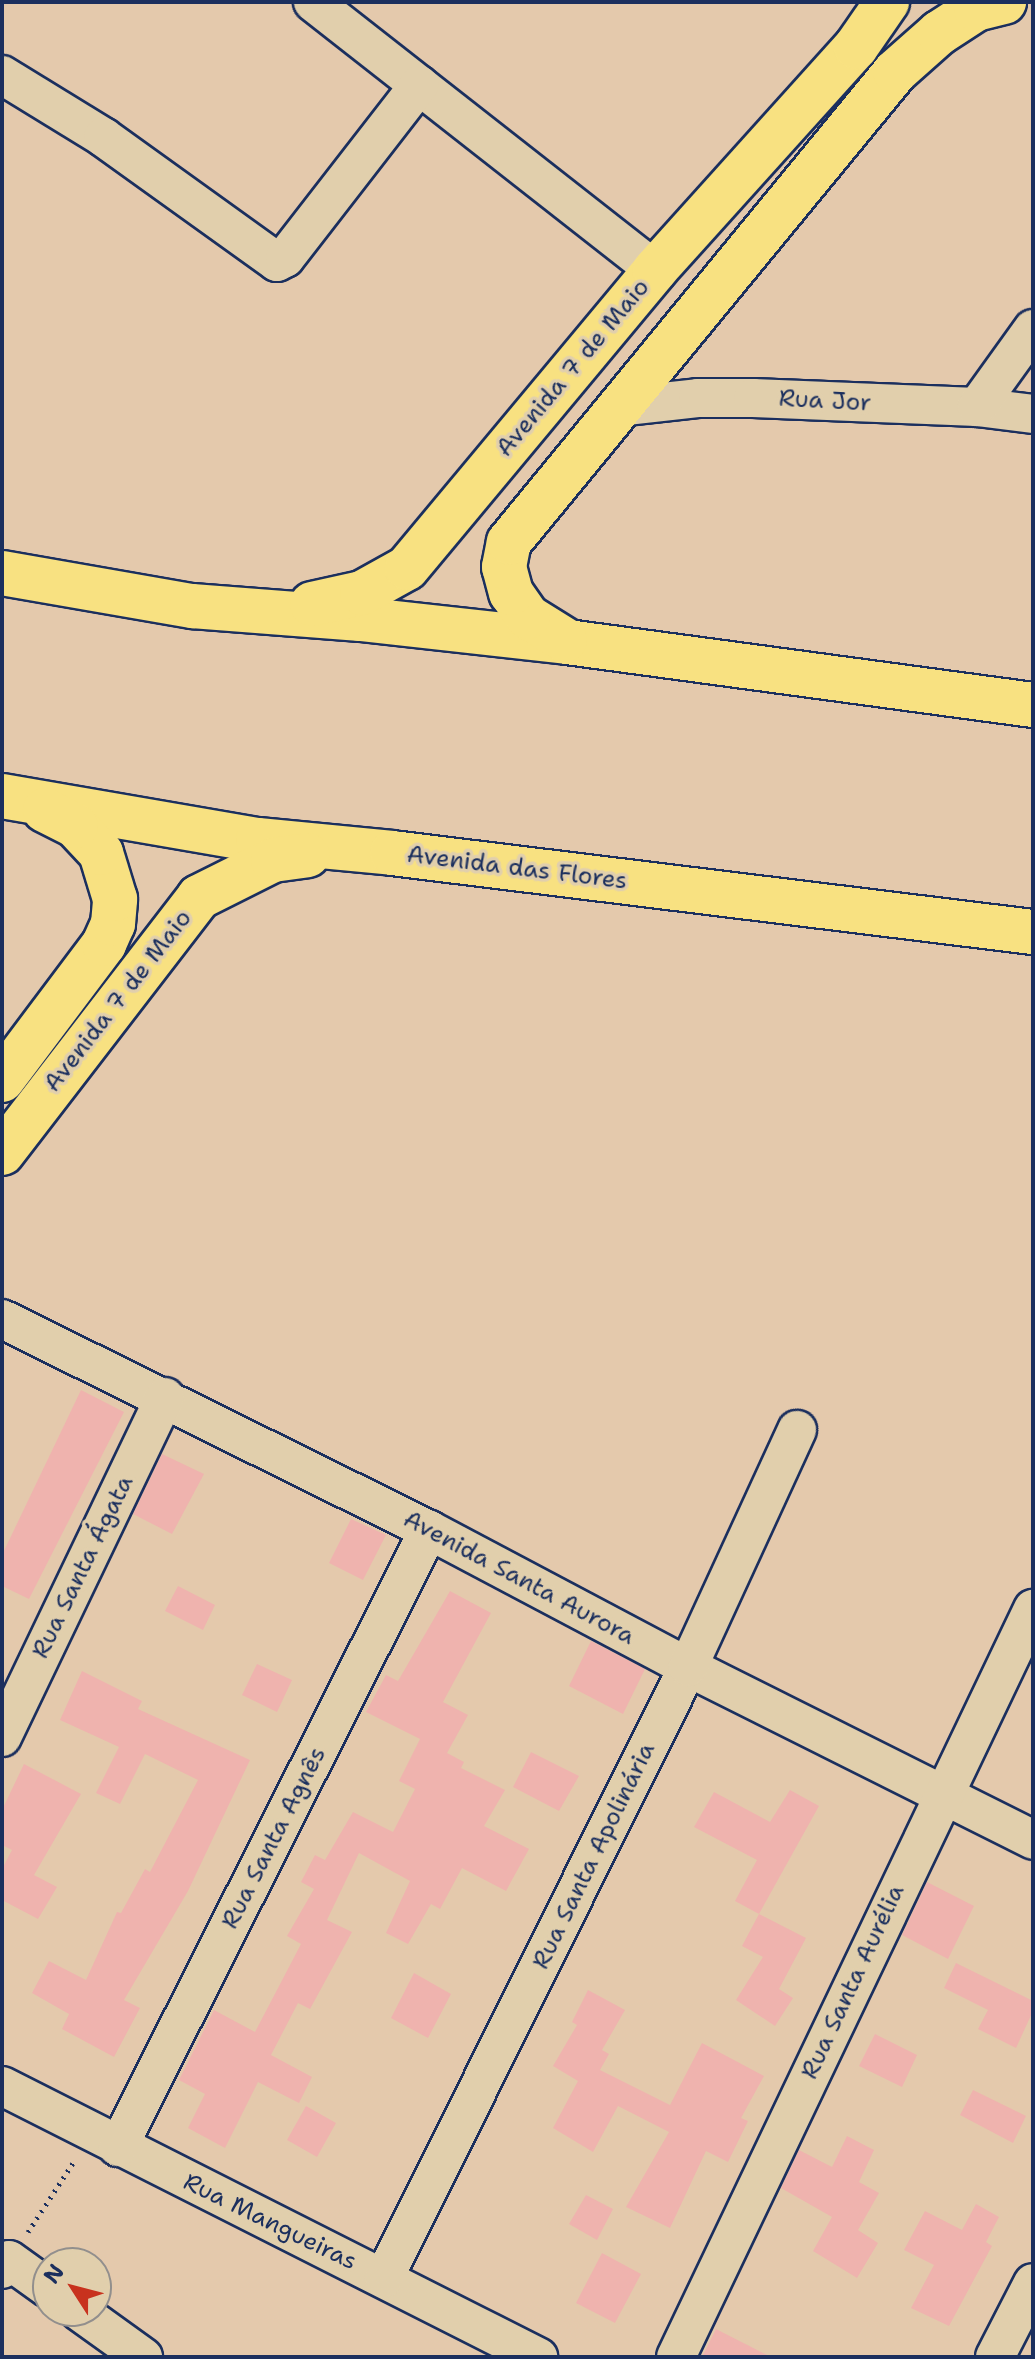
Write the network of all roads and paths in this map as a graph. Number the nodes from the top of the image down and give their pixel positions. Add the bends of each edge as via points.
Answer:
1 (313, 2) edge
2 (887, 2) edge
3 (1004, 2) edge
4 (2, 75) edge
5 (419, 85) junction
6 (655, 270) junction
7 (1033, 329) edge
8 (617, 407) junction
9 (977, 407) junction
10 (1033, 414) edge
11 (2, 573) edge
12 (192, 606) junction
13 (567, 642) junction
14 (1033, 705) edge
15 (10, 797) edge
16 (392, 853) junction
17 (1033, 932) edge
18 (2, 1080) edge
19 (2, 1153) edge
20 (2, 1319) edge
21 (165, 1397) junction
22 (797, 1430) dead end
23 (429, 1530) junction
24 (1033, 1609) edge
25 (688, 1667) junction
26 (2, 1737) edge
27 (942, 1794) junction
28 (1033, 1840) edge
29 (2, 2086) edge
30 (106, 2139) junction
31 (6, 2264) edge
32 (384, 2278) junction
33 (32, 2279) edge
34 (1033, 2283) edge
35 (101, 2327) edge
36 (143, 2357) edge
37 (538, 2357) edge
38 (676, 2357) edge
39 (995, 2357) edge

1 - 5 street
2 - 6 main road, Avenida 7 de Maio via 856,47
3 - 8 main road via 976,9 895,72
4 - 5 street via 103,137 277,262
5 - 6 street
6 - 12 main road, Avenida 7 de Maio via 407,568 362,593 334,601
7 - 9 street
8 - 9 street, Rua Jor via 698,398
8 - 13 main road via 509,542 504,567 511,593 528,617
9 - 10 street, Rua Jor
11 - 12 main road
12 - 13 main road
13 - 14 main road
15 - 16 main road, Avenida das Flores via 258,840
15 - 18 main road, Avenida 7 de Maio via 89,837 110,875 115,899 104,944
16 - 17 main road, Avenida das Flores
16 - 19 main road, Avenida 7 de Maio via 317,853 273,860 199,897
20 - 21 street, Avenida Santa Aurora
21 - 23 street, Avenida Santa Aurora
21 - 26 street, Rua Santa Ágata
22 - 25 street, Rua Santa Apolinária
23 - 25 street, Avenida Santa Aurora
23 - 30 street, Rua Santa Agnês
24 - 27 street, Rua Santa Aurélia
25 - 27 street, Avenida Santa Aurora
25 - 32 street, Rua Santa Apolinária
27 - 28 street, Avenida Santa Aurora
27 - 38 street, Rua Santa Aurélia
29 - 30 street, Rua Mangueiras
30 - 31 path
30 - 32 street, Rua Mangueiras
31 - 33 street
32 - 37 street, Rua Mangueiras
34 - 39 street
35 - 36 street

